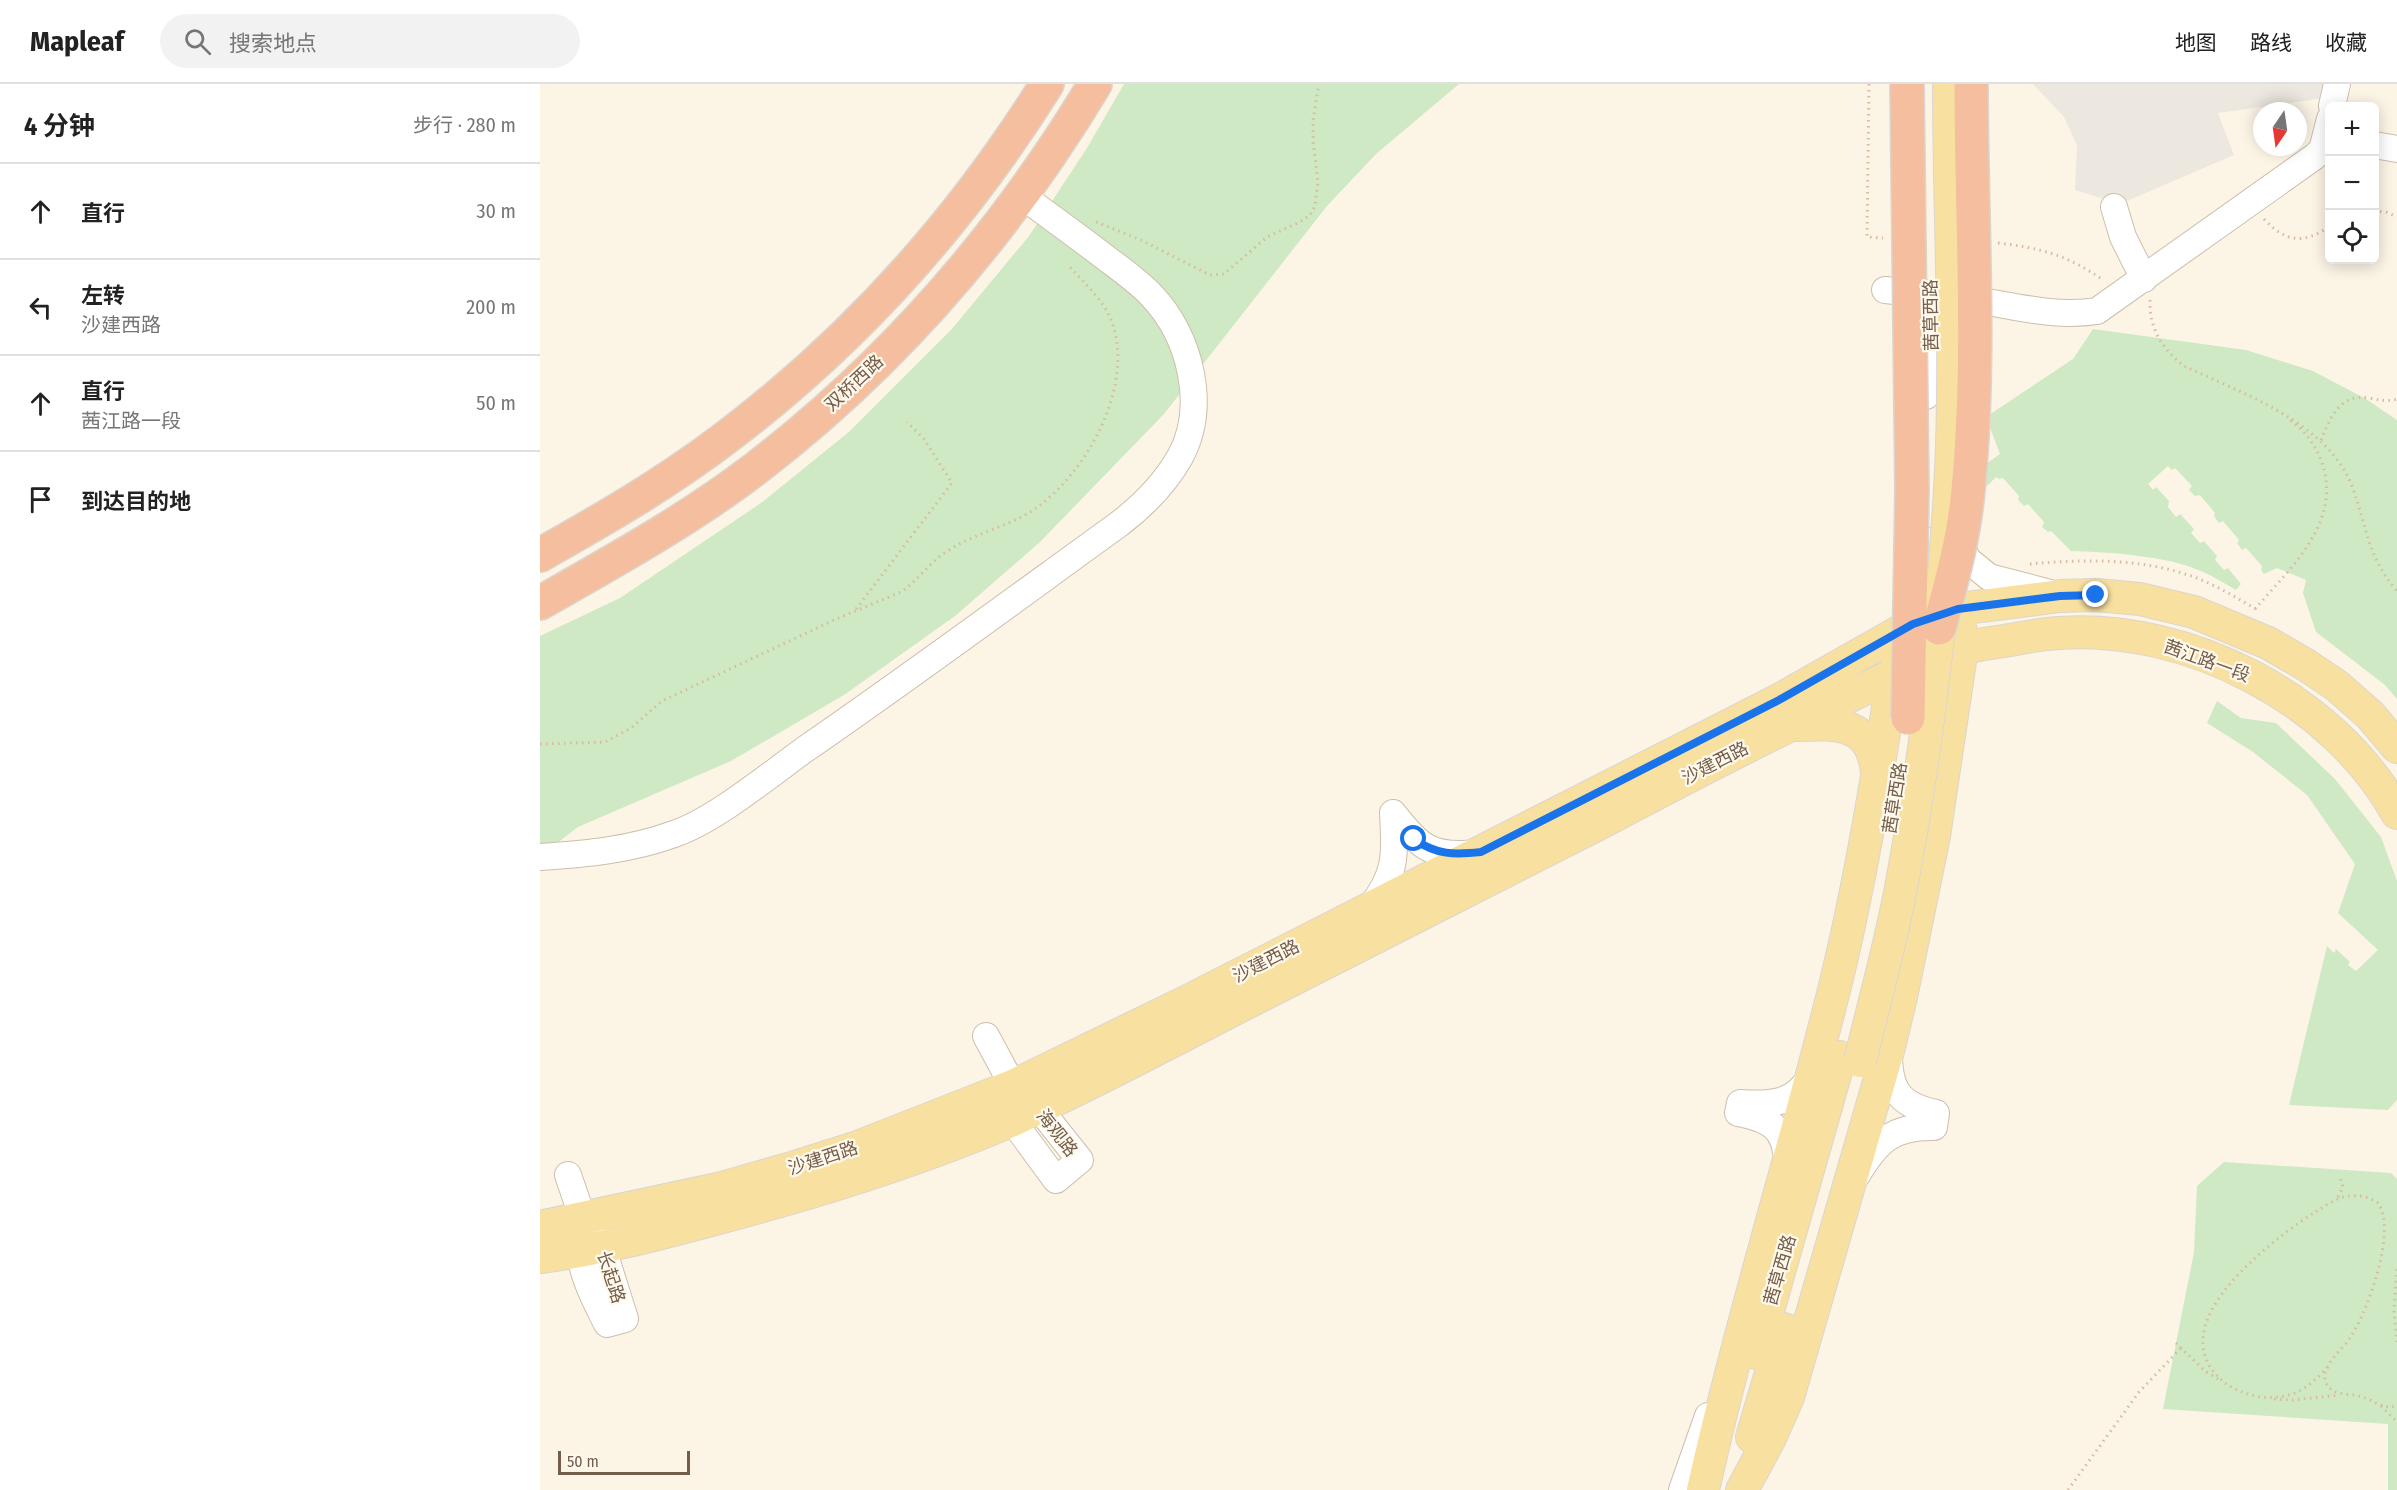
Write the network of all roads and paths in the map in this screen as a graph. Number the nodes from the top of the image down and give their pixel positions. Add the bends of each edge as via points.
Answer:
1 (1047, 84) edge
2 (1095, 84) edge
3 (1319, 84) edge
4 (1907, 84) edge
5 (1929, 84) edge
6 (1949, 84) edge
7 (1971, 84) edge
8 (2337, 84) edge
9 (2334, 102) edge
10 (2325, 139) edge
11 (2379, 146) edge
12 (2397, 149) edge
13 (1022, 195) junction
14 (2251, 202) junction
15 (2114, 207) dead end
16 (2379, 211) edge
17 (2397, 218) edge
18 (2325, 230) edge
19 (1072, 233) junction
20 (1070, 267) dead end
21 (2151, 274) junction
22 (1885, 290) dead end
23 (1930, 295) junction
24 (1969, 299) junction
25 (2397, 399) edge
26 (2279, 412) junction
27 (907, 422) dead end
28 (2321, 440) junction
29 (1920, 541) junction
30 (1959, 542) junction
31 (540, 554) edge
32 (601, 569) junction
33 (2397, 591) edge
34 (2060, 596) junction
35 (540, 603) edge
36 (855, 610) junction
37 (540, 613) edge
38 (1943, 627) junction
39 (2239, 629) junction
40 (1893, 675) junction
41 (1908, 718) junction
42 (1791, 725) junction
43 (540, 744) edge
44 (2397, 747) edge
45 (1877, 779) junction
46 (2397, 813) edge
47 (1869, 826) junction
48 (1934, 836) junction
49 (1481, 852) junction
50 (540, 857) edge
51 (1369, 909) junction
52 (986, 1036) dead end
53 (1889, 1047) junction
54 (1850, 1059) junction
55 (1812, 1074) junction
56 (1012, 1086) junction
57 (1025, 1114) junction
58 (1787, 1162) junction
59 (568, 1175) dead end
60 (2340, 1177) dead end
61 (1849, 1189) junction
62 (2335, 1200) junction
63 (2386, 1210) dead end
64 (583, 1219) junction
65 (540, 1227) edge
66 (590, 1249) junction
67 (540, 1257) edge
68 (2397, 1269) edge
69 (2380, 1283) dead end
70 (1749, 1299) junction
71 (2397, 1342) edge
72 (2176, 1343) dead end
73 (2181, 1348) junction
74 (2328, 1367) junction
75 (2230, 1386) junction
76 (2343, 1395) junction
77 (2263, 1397) junction
78 (2381, 1406) junction
79 (2397, 1406) edge
80 (2397, 1422) edge
81 (1682, 1490) edge
82 (1704, 1490) edge
83 (1711, 1490) edge
84 (1740, 1490) edge
85 (2068, 1490) edge

1 - 31 highway via 989,171 931,244 813,365 680,471
2 - 13 highway, 双桥西路
3 - 19 path via 1313,141 1318,194 1315,206 1310,215 1267,237 1224,274 1210,275 1141,240 1092,221 1079,225
4 - 41 highway, bridge via 1912,490
5 - 41 main road, 茜草西路, bridge via 1931,468
6 - 38 main road, 茜草西路, bridge via 1952,418
7 - 38 highway, bridge via 1973,418 1968,491
8 - 9 street
10 - 14 street via 2322,150
11 - 12 street
13 - 19 street
13 - 32 highway, 双桥西路 via 941,296 844,393 755,469
14 - 18 path via 2274,230 2287,237 2301,239
14 - 21 street
15 - 21 street via 2123,237
16 - 17 path
19 - 50 street via 1152,296 1184,344 1191,372 1191,427 1181,455 1164,482 1145,504 1109,531 879,699 712,814 677,834 635,847
20 - 36 path via 1104,306 1113,325 1117,352 1111,400 1080,465 1066,483 1020,518 970,537 932,561 909,587
21 - 24 street via 2097,311 2017,309
21 - 26 path via 2151,314 2158,338 2171,357
22 - 23 street
23 - 24 street
23 - 29 street
24 - 30 street
25 - 28 path via 2354,398 2343,402 2331,415
26 - 28 path
26 - 39 path via 2311,440 2324,470 2323,518 2315,535
27 - 36 path via 924,439 952,483
28 - 33 path via 2351,483 2370,548
29 - 30 street
29 - 38 street
30 - 34 street via 1968,560 1989,577
30 - 38 street
32 - 35 highway, 双桥西路
32 - 37 highway
34 - 38 main road
34 - 39 main road via 2140,599 2194,612
36 - 43 path via 662,701 631,728 605,742
38 - 40 main road, 沙建西路
38 - 40 main road
38 - 46 main road, 茜江路一段 via 2143,639 2249,674 2285,695 2327,729 2369,771
38 - 48 main road
38 - 49 main road, 沙建西路 via 1779,700
38 - 54 main road, 茜草西路, bridge via 1901,889
39 - 44 main road via 2337,686 2370,715
40 - 42 main road, 沙建西路
40 - 45 main road
41 - 54 main road, 茜草西路
42 - 45 main road via 1833,725 1855,730 1871,747
42 - 57 main road, 沙建西路
45 - 47 main road
47 - 48 main road
47 - 55 main road
48 - 53 main road
49 - 51 main road, 沙建西路
49 - 51 street via 1457,855 1424,847 1393,813 1392,872
51 - 56 main road, 沙建西路
52 - 56 street
53 - 61 main road
53 - 61 street via 1890,1080 1895,1090 1913,1107 1936,1113 1934,1127 1908,1128 1885,1139
54 - 83 main road, 茜草西路
54 - 84 main road, 茜草西路
55 - 58 main road
55 - 58 street via 1806,1084 1784,1101 1740,1103 1738,1113 1762,1118 1780,1132
56 - 57 street, 海观路
56 - 64 main road, 沙建西路 via 855,1148 795,1167 718,1189
57 - 66 main road, 沙建西路 via 807,1193
58 - 70 main road
59 - 64 street
60 - 62 path via 2343,1187
61 - 84 main road via 1788,1397
62 - 63 path via 2368,1197
62 - 75 path via 2285,1232 2214,1305 2206,1321 2203,1350 2210,1368
64 - 65 main road, 沙建西路
64 - 66 street, 长起路
66 - 67 main road, 沙建西路
68 - 71 path
69 - 74 path via 2349,1339
70 - 81 street
70 - 82 main road
72 - 73 path
73 - 75 path via 2205,1371
73 - 85 path via 2139,1392
74 - 76 path via 2328,1387
74 - 77 path via 2297,1392
75 - 77 path
76 - 77 path via 2294,1400
76 - 78 path via 2368,1399
78 - 79 path
78 - 80 path

